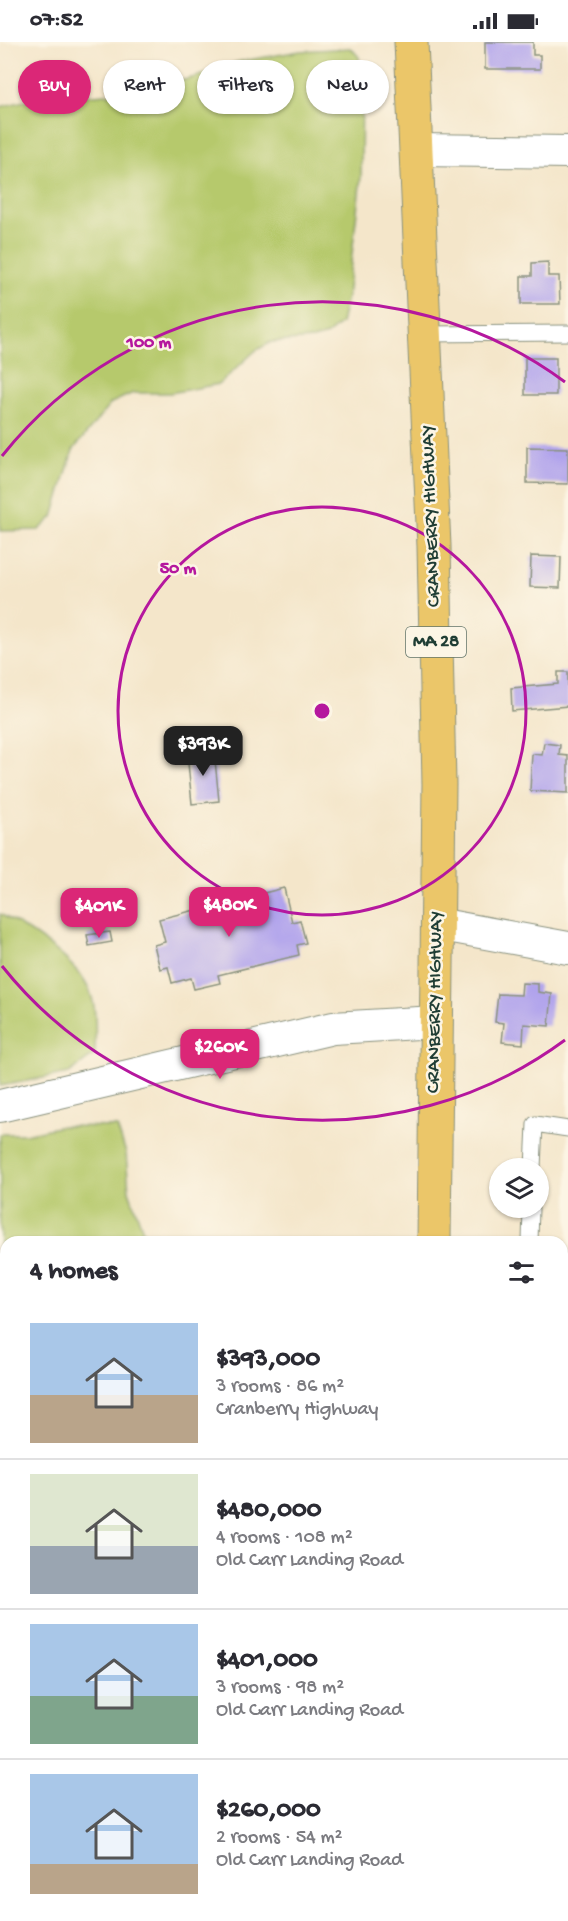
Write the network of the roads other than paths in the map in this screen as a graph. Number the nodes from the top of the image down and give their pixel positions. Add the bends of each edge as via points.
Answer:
1 (411, 42) edge
2 (416, 150) junction
3 (568, 152) edge
4 (568, 333) edge
5 (425, 334) junction
6 (437, 924) junction
7 (568, 948) edge
8 (436, 1022) junction
9 (0, 1106) edge
10 (568, 1129) edge
11 (533, 1158) edge
12 (531, 1218) edge
13 (434, 1236) edge
14 (530, 1236) edge

1 - 2 main road, CRANBERRY HIGHWAY / MA 28
2 - 3 street
2 - 5 main road, CRANBERRY HIGHWAY / MA 28
4 - 5 lane
5 - 6 main road, CRANBERRY HIGHWAY / MA 28 via 439,784
6 - 7 street
6 - 8 main road, CRANBERRY HIGHWAY / MA 28
8 - 9 street via 333,1028
8 - 13 main road, CRANBERRY HIGHWAY / MA 28
10 - 11 lane via 535,1124
12 - 14 lane

